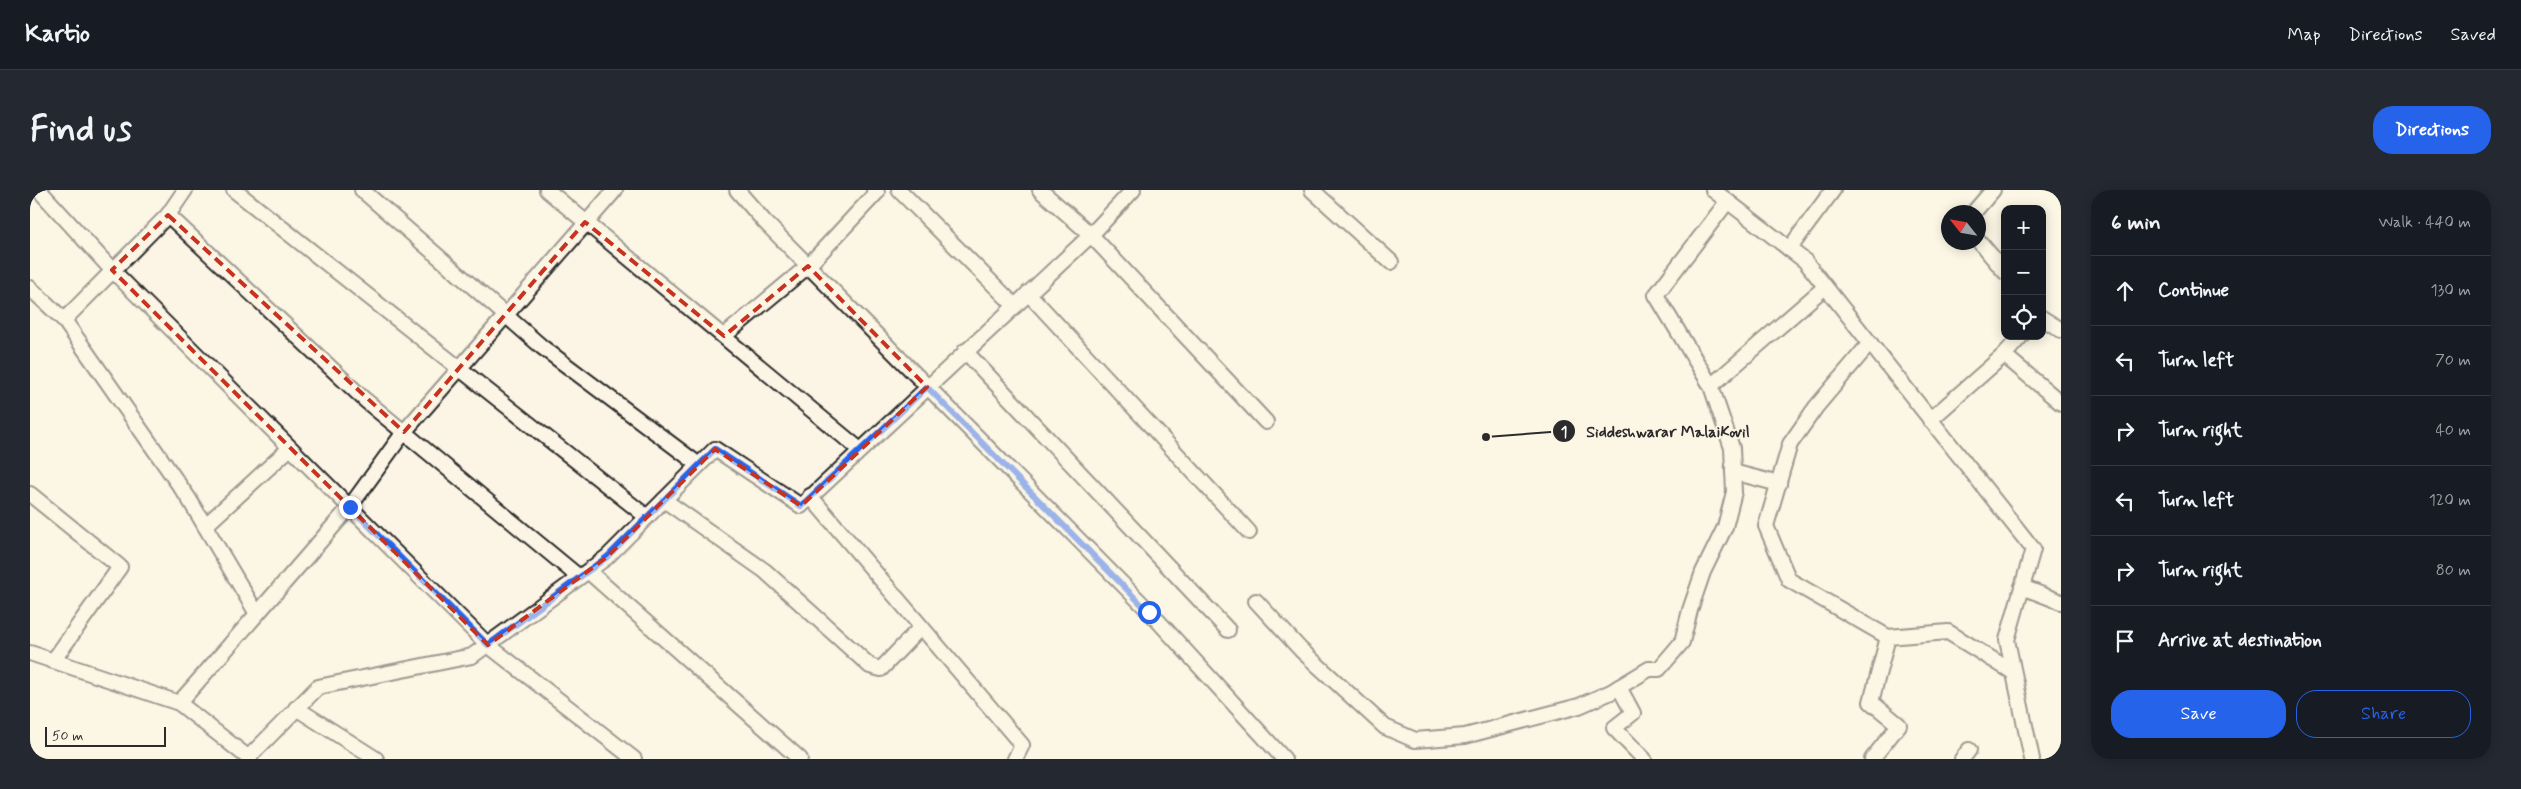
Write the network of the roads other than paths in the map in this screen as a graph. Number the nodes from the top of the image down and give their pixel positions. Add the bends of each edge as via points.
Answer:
1 (39, 190) edge
2 (185, 190) edge
3 (234, 190) edge
4 (362, 190) edge
5 (547, 190) edge
6 (615, 190) edge
7 (737, 190) edge
8 (899, 190) edge
9 (1040, 190) edge
10 (1133, 190) edge
11 (1312, 190) edge
12 (1713, 190) edge
13 (1833, 190) edge
14 (1993, 190) edge
15 (877, 191) edge
16 (1727, 202) junction
17 (1980, 205) edge
18 (168, 215) junction
19 (585, 222) junction
20 (1091, 235) junction
21 (1986, 249) edge
22 (1789, 250) junction
23 (1391, 262) dead end
24 (808, 266) junction
25 (2001, 267) edge
26 (112, 270) junction
27 (1825, 287) junction
28 (30, 288) edge
29 (1028, 293) junction
30 (1014, 306) junction
31 (507, 316) junction
32 (64, 320) junction
33 (2046, 321) edge
34 (2061, 330) edge
35 (724, 336) junction
36 (2018, 340) edge
37 (1870, 343) junction
38 (966, 351) junction
39 (2004, 355) junction
40 (460, 369) junction
41 (1711, 386) junction
42 (927, 387) junction
43 (2061, 403) edge
44 (1930, 420) junction
45 (1266, 422) dead end
46 (404, 432) junction
47 (290, 448) junction
48 (860, 450) junction
49 (699, 465) junction
50 (1733, 472) junction
51 (1779, 484) junction
52 (30, 494) edge
53 (810, 496) junction
54 (664, 500) junction
55 (350, 507) junction
56 (647, 518) junction
57 (205, 526) junction
58 (1249, 532) dead end
59 (583, 574) junction
60 (2022, 587) junction
61 (1256, 601) dead end
62 (2061, 602) edge
63 (257, 614) junction
64 (922, 627) junction
65 (1228, 630) dead end
66 (1888, 637) junction
67 (488, 645) junction
68 (30, 653) edge
69 (53, 661) junction
70 (2013, 672) junction
71 (1619, 687) junction
72 (179, 704) junction
73 (296, 708) junction
74 (249, 758) edge
75 (376, 759) edge
76 (634, 759) edge
77 (800, 759) edge
78 (1015, 759) edge
79 (1284, 759) edge
80 (1644, 759) edge
81 (1872, 759) edge
82 (2032, 759) edge

1 - 26 street
2 - 18 street
3 - 40 street
4 - 31 street
5 - 19 street
6 - 19 street
7 - 24 street
8 - 30 street
9 - 20 street
10 - 20 street
11 - 23 street
12 - 16 street
13 - 22 street
14 - 17 street
15 - 24 street
16 - 22 street
16 - 41 street via 1656,295
18 - 26 street
18 - 46 street via 365,400
19 - 31 street
19 - 35 street
20 - 29 street
20 - 45 street
21 - 25 street
22 - 27 street via 1805,262
24 - 35 street
24 - 42 street
26 - 32 street
26 - 47 street
27 - 37 street
27 - 41 street
28 - 32 street
29 - 30 street
29 - 58 street
30 - 38 street
31 - 40 street
31 - 49 street via 542,347
32 - 57 street
33 - 34 street
35 - 48 street
36 - 39 street
37 - 44 street
37 - 51 street via 1816,407 1790,444
38 - 42 street
38 - 65 street
39 - 43 street
39 - 44 street
40 - 46 street
40 - 56 street
41 - 50 street via 1732,448
42 - 48 street
42 - 79 street via 1149,612
44 - 60 street via 2033,549
46 - 55 street
46 - 59 street
47 - 55 street
47 - 57 street
48 - 53 street
49 - 53 street via 715,449 801,506
49 - 54 street
50 - 51 street
50 - 71 street via 1734,492 1725,527 1703,572 1682,642 1659,669 1649,669
51 - 66 street via 1766,526 1789,580
52 - 69 street via 120,567
53 - 64 street
54 - 56 street
54 - 64 street via 766,571 870,666 881,669
55 - 63 street
55 - 67 street
56 - 59 street via 607,557
57 - 63 street
59 - 67 street
59 - 77 street
60 - 62 street
60 - 70 street via 2007,640
61 - 71 street via 1301,650 1385,727 1415,740 1465,736 1579,706
63 - 72 street
64 - 78 street via 1022,745
66 - 70 street via 1948,632
66 - 81 street via 1871,702 1898,725
67 - 73 street via 472,656 318,687
67 - 76 street
68 - 69 street
69 - 72 street
70 - 82 street
71 - 80 street via 1632,713 1614,728
72 - 74 street
73 - 74 street
73 - 75 street

